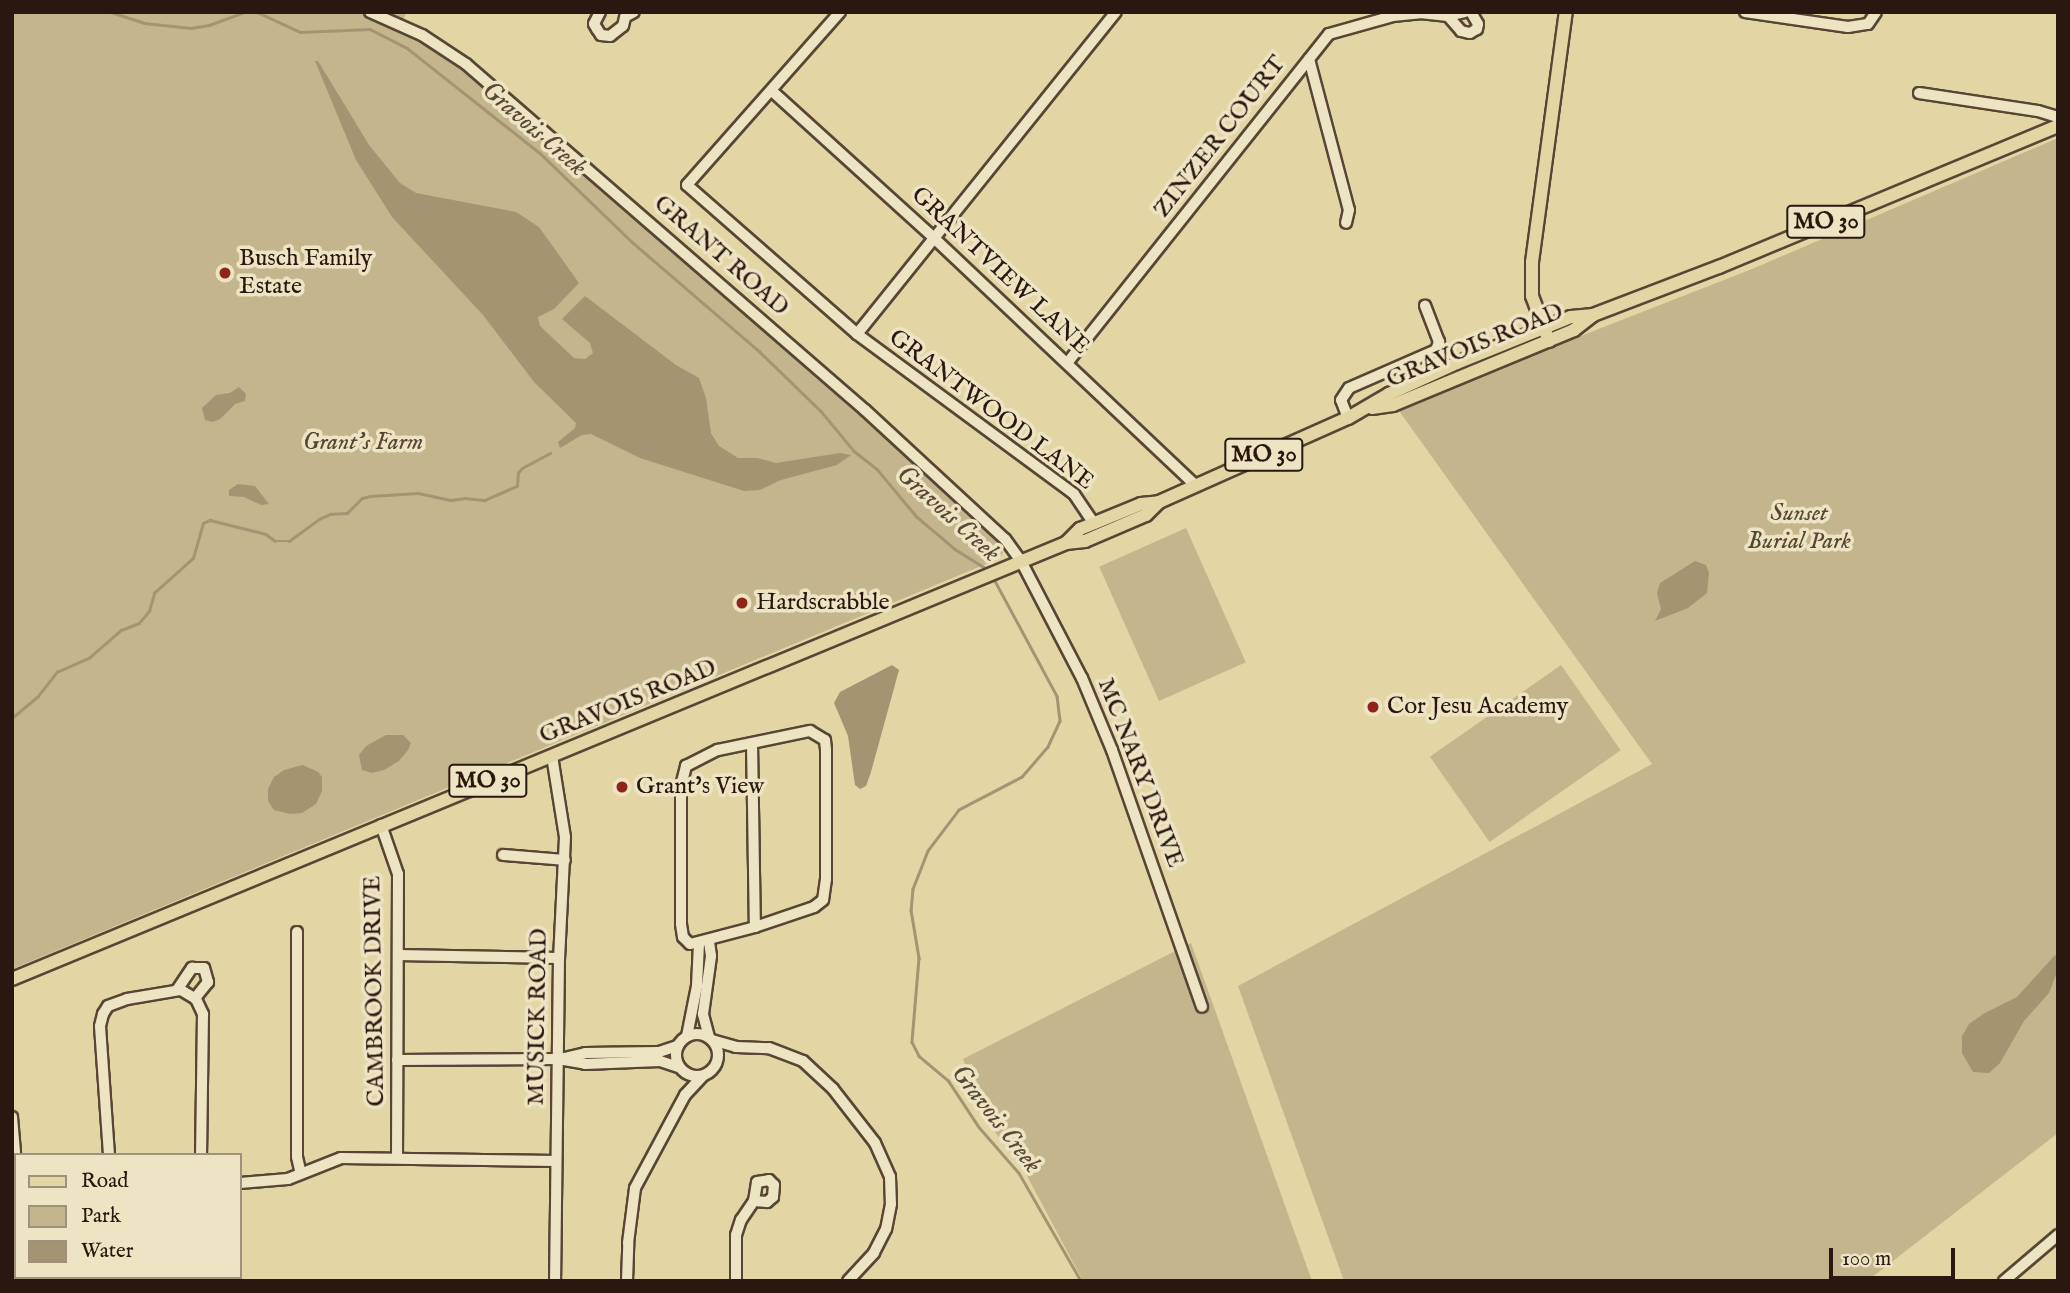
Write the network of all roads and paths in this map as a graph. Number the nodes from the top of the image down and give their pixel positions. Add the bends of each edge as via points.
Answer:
1 (370, 12) edge
2 (600, 12) edge
3 (840, 12) edge
4 (1116, 12) edge
5 (1465, 12) edge
6 (1472, 12) edge
7 (1566, 12) edge
8 (1745, 12) edge
9 (1876, 12) edge
10 (625, 14) edge
11 (1448, 16) junction
12 (1309, 59) junction
13 (772, 91) junction
14 (1919, 93) dead end
15 (2058, 117) edge
16 (2058, 126) edge
17 (1346, 223) dead end
18 (935, 239) junction
19 (1534, 304) junction
20 (1424, 306) dead end
21 (1593, 315) junction
22 (1543, 328) junction
23 (857, 334) junction
24 (1522, 336) junction
25 (1549, 341) junction
26 (1068, 362) junction
27 (1368, 408) junction
28 (1348, 418) junction
29 (1196, 485) junction
30 (1159, 502) junction
31 (1094, 524) junction
32 (1066, 542) junction
33 (1021, 561) junction
34 (752, 743) junction
35 (552, 756) junction
36 (381, 825) junction
37 (503, 855) dead end
38 (565, 860) junction
39 (755, 927) junction
40 (298, 932) dead end
41 (704, 943) junction
42 (398, 955) junction
43 (559, 958) junction
44 (12, 979) edge
45 (179, 990) junction
46 (195, 998) junction
47 (1202, 1007) dead end
48 (687, 1037) junction
49 (710, 1039) junction
50 (678, 1046) junction
51 (736, 1047) junction
52 (397, 1059) junction
53 (558, 1059) junction
54 (718, 1061) junction
55 (681, 1069) junction
56 (703, 1076) junction
57 (685, 1095) junction
58 (12, 1116) edge
59 (15, 1153) edge
60 (109, 1153) edge
61 (201, 1153) edge
62 (397, 1158) junction
63 (556, 1161) junction
64 (301, 1174) junction
65 (242, 1183) edge
66 (754, 1201) dead end
67 (2058, 1235) edge
68 (555, 1281) edge
69 (627, 1281) edge
70 (736, 1281) edge
71 (848, 1281) edge
72 (2004, 1281) edge

1 - 33 street, GRANT ROAD via 422,35 466,64 865,410 994,528
2 - 10 street via 594,23 601,35 610,36 618,32
3 - 13 street, GRANTWOOD LANE
4 - 18 street, GRANTWOOD LANE
5 - 11 street, ZINZER COURT
6 - 11 street, ZINZER COURT via 1478,24 1470,33 1461,31
7 - 19 main road via 1532,262
8 - 9 street via 1849,27 1868,24
11 - 12 street, ZINZER COURT via 1420,13 1363,22 1329,34
12 - 17 street via 1349,210
12 - 26 street, ZINZER COURT
13 - 18 street, GRANTVIEW LANE
13 - 23 street, GRANTWOOD LANE via 687,185
14 - 15 street
16 - 21 main road, GRAVOIS ROAD / MO 30
18 - 23 street, GRANTWOOD LANE
18 - 26 street, GRANTVIEW LANE
19 - 22 main road
19 - 24 main road
20 - 28 street via 1439,342 1436,350 1349,388 1341,400
21 - 22 main road, GRAVOIS ROAD / MO 30 via 1571,317
21 - 25 main road, GRAVOIS ROAD / MO 30
22 - 24 main road, GRAVOIS ROAD / MO 30
22 - 25 main road
23 - 31 street, GRANTWOOD LANE via 1074,494
24 - 27 main road, GRAVOIS ROAD / MO 30 via 1419,380
25 - 27 main road, GRAVOIS ROAD / MO 30 via 1393,405
26 - 29 street, GRANTVIEW LANE
27 - 28 main road, GRAVOIS ROAD / MO 30
28 - 29 main road, GRAVOIS ROAD / MO 30
29 - 30 main road, GRAVOIS ROAD / MO 30
30 - 31 main road, GRAVOIS ROAD / MO 30 via 1141,504
30 - 32 main road, GRAVOIS ROAD / MO 30 via 1146,515 1109,531 1085,541
31 - 32 main road, GRAVOIS ROAD / MO 30
32 - 33 main road, GRAVOIS ROAD / MO 30
33 - 35 main road, GRAVOIS ROAD / MO 30
33 - 47 street, MC NARY DRIVE via 1097,714
34 - 39 street
34 - 39 street via 810,731 825,740 826,750 823,900
34 - 41 street via 718,750 686,766 684,772 681,924 683,937 690,944
35 - 36 main road, GRAVOIS ROAD / MO 30
35 - 38 street, MUSICK ROAD via 563,814
36 - 42 street, CAMBROOK DRIVE via 398,874
36 - 44 main road, GRAVOIS ROAD / MO 30
37 - 38 street
38 - 43 street, MUSICK ROAD
39 - 41 street
40 - 64 street via 297,1157
41 - 48 street
41 - 49 street via 711,956 703,1014
42 - 43 street
42 - 52 street, CAMBROOK DRIVE
43 - 53 street, MUSICK ROAD
45 - 46 street
45 - 46 street via 192,968 204,968 208,982
45 - 60 street via 127,999 108,1006 103,1014 100,1026
46 - 61 street via 203,1014
48 - 49 street via 696,1034
48 - 50 street
49 - 51 street
49 - 54 street
50 - 53 street via 659,1052 585,1053
50 - 55 street via 676,1059
51 - 54 street
51 - 71 street via 769,1048 803,1061 833,1089 875,1143 890,1177 888,1217 874,1253
52 - 53 street
52 - 62 street, CAMBROOK DRIVE
53 - 55 street via 585,1064 660,1061
53 - 63 street, MUSICK ROAD
54 - 56 street
55 - 56 street
55 - 57 street
56 - 57 street
57 - 69 street via 635,1188
58 - 59 street
62 - 63 street
62 - 64 street via 341,1158
63 - 68 street, MUSICK ROAD
64 - 65 street
66 - 70 street via 736,1235
67 - 72 street

